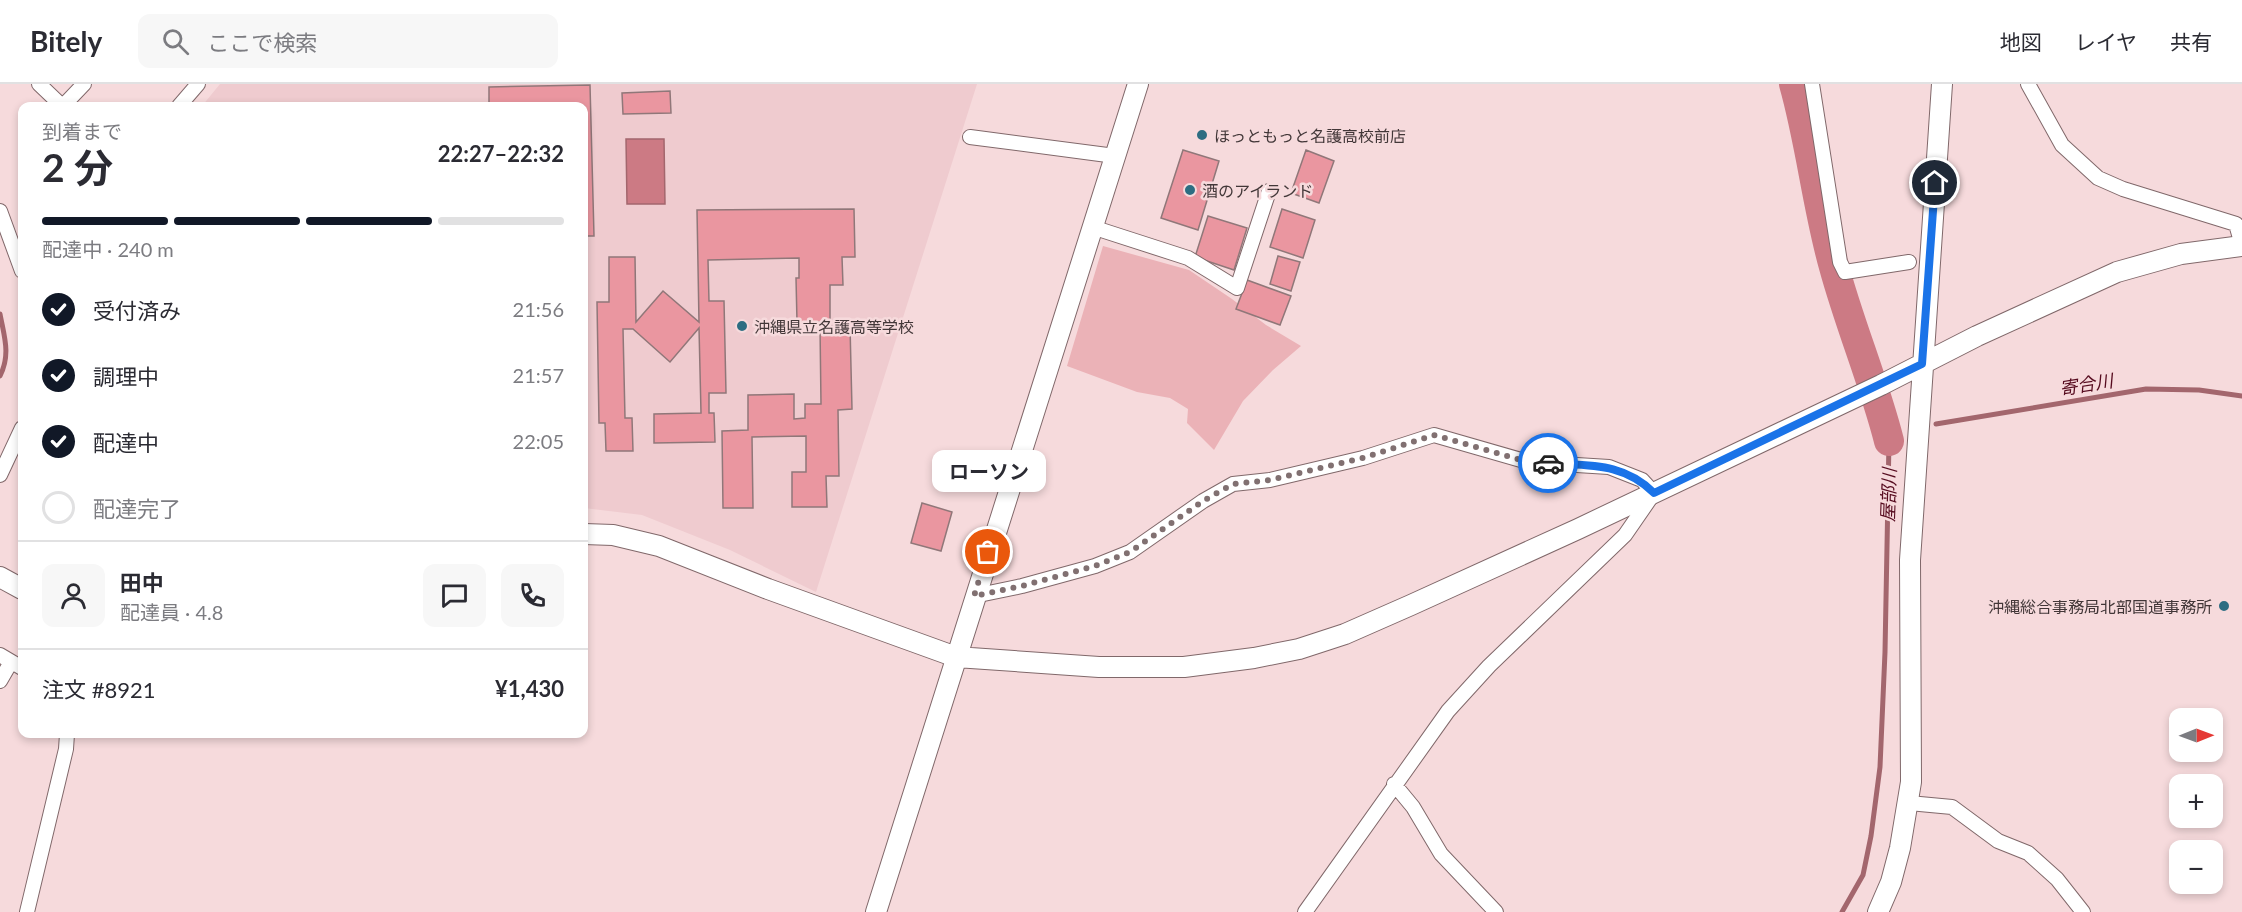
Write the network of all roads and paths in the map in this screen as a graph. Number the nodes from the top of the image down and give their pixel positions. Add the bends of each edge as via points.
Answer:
1 (39, 84) edge
2 (84, 84) edge
3 (198, 84) edge
4 (1138, 84) edge
5 (1812, 84) edge
6 (1942, 84) edge
7 (2028, 84) edge
8 (59, 102) edge
9 (67, 102) edge
10 (182, 102) edge
11 (970, 136) dead end
12 (1115, 156) junction
13 (1269, 191) dead end
14 (0, 211) edge
15 (1092, 227) junction
16 (2242, 245) edge
17 (18, 260) edge
18 (1909, 262) dead end
19 (1922, 364) junction
20 (18, 437) edge
21 (0, 475) edge
22 (1654, 493) junction
23 (588, 534) edge
24 (0, 577) edge
25 (18, 587) edge
26 (974, 596) junction
27 (956, 657) junction
28 (11, 662) edge
29 (0, 681) edge
30 (67, 738) edge
31 (1394, 784) junction
32 (1909, 803) junction
33 (27, 912) edge
34 (876, 912) edge
35 (1305, 912) edge
36 (1496, 912) edge
37 (1878, 912) edge
38 (2083, 912) edge

1 - 8 street
2 - 9 street
3 - 10 street
4 - 12 street
5 - 18 street via 1840,262 1845,272
6 - 19 street
7 - 16 street via 2062,145 2098,178 2236,224
11 - 12 street
12 - 15 street
13 - 15 street via 1237,288 1188,258
14 - 17 street
15 - 26 street
16 - 19 street via 2181,254 2117,272
19 - 22 street
19 - 32 street via 1910,560
20 - 21 street
22 - 26 street via 1642,480 1609,467 1528,462 1434,435 1363,458 1270,480 1233,484 1130,552 1095,566
22 - 27 street via 1400,610 1299,649 1184,667 1099,667
22 - 31 street via 1625,535 1489,666 1448,711
23 - 27 street via 613,535 659,546
24 - 25 street
26 - 27 street
27 - 34 street
28 - 29 street
30 - 33 street
31 - 35 street
31 - 36 street via 1413,807 1441,855
32 - 37 street via 1891,882
32 - 38 street via 1952,807 1998,841 2028,853 2057,879

